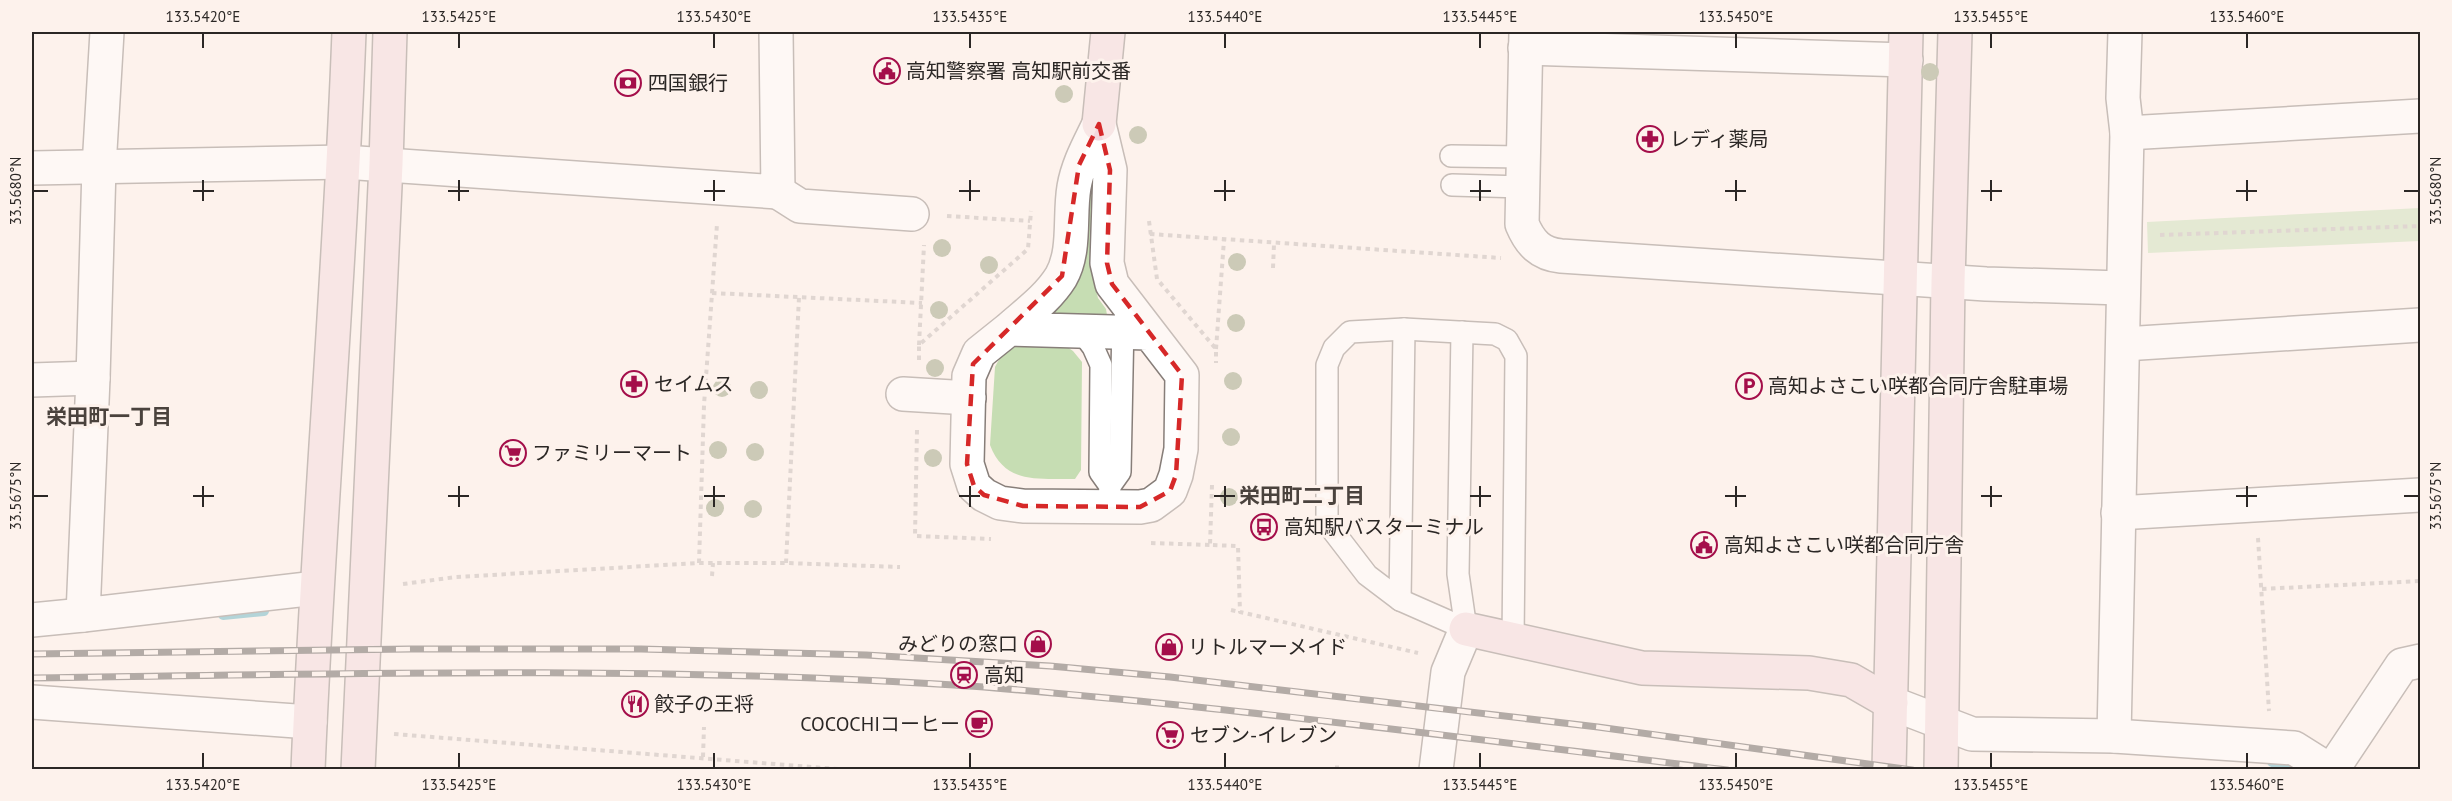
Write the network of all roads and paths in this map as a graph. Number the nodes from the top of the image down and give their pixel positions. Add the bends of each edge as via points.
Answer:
1 (107, 32) edge
2 (349, 32) edge
3 (390, 32) edge
4 (776, 32) edge
5 (1108, 32) edge
6 (1955, 32) edge
7 (2125, 32) edge
8 (1526, 40) edge
9 (1906, 46) edge
10 (2421, 116) edge
11 (1099, 124) junction
12 (2127, 133) junction
13 (1451, 156) dead end
14 (344, 162) junction
15 (386, 164) junction
16 (99, 166) junction
17 (32, 168) edge
18 (1523, 172) junction
19 (1452, 185) dead end
20 (719, 187) junction
21 (778, 192) junction
22 (1031, 211) dead end
23 (918, 214) junction
24 (1030, 221) junction
25 (1149, 221) dead end
26 (2421, 226) edge
27 (1150, 235) junction
28 (2148, 236) dead end
29 (1224, 240) junction
30 (1274, 244) junction
31 (1536, 248) junction
32 (1028, 249) dead end
33 (1272, 268) dead end
34 (1901, 279) junction
35 (1948, 282) junction
36 (2122, 288) junction
37 (712, 293) junction
38 (800, 297) junction
39 (922, 303) junction
40 (1132, 322) junction
41 (2421, 326) edge
42 (1009, 329) junction
43 (1404, 329) junction
44 (1081, 331) junction
45 (1462, 332) junction
46 (2124, 344) junction
47 (920, 345) dead end
48 (1216, 349) junction
49 (1216, 372) dead end
50 (93, 378) junction
51 (32, 380) edge
52 (903, 394) dead end
53 (969, 398) junction
54 (1212, 476) dead end
55 (2421, 495) edge
56 (1106, 497) junction
57 (2257, 505) junction
58 (2118, 513) junction
59 (699, 563) junction
60 (713, 563) junction
61 (786, 563) junction
62 (900, 567) dead end
63 (712, 576) dead end
64 (2421, 581) edge
65 (399, 584) dead end
66 (316, 588) junction
67 (2262, 590) junction
68 (1400, 600) junction
69 (1231, 610) dead end
70 (1240, 612) junction
71 (83, 615) junction
72 (32, 620) edge
73 (1466, 629) junction
74 (1513, 640) junction
75 (1422, 654) dead end
76 (2421, 661) edge
77 (32, 702) edge
78 (1891, 703) junction
79 (2269, 712) dead end
80 (310, 722) junction
81 (1942, 723) junction
82 (704, 727) dead end
83 (390, 734) dead end
84 (2114, 736) junction
85 (703, 757) junction
86 (1337, 763) dead end
87 (814, 768) edge
88 (308, 770) edge
89 (358, 770) edge
90 (850, 770) edge
91 (1337, 770) edge
92 (1436, 770) edge
93 (1889, 770) edge
94 (1941, 770) edge
95 (2330, 770) edge

1 - 16 street
2 - 14 street
3 - 15 street
4 - 21 street
5 - 11 street
6 - 35 street
7 - 12 street via 2123,98
8 - 9 street
8 - 18 street
9 - 34 street
10 - 12 street
11 - 40 street via 1110,170 1107,263 1112,284
11 - 42 street via 1079,165 1069,257 1062,276 1047,296
12 - 36 street
13 - 18 lane
14 - 15 street
14 - 16 street
14 - 66 street
15 - 20 street
15 - 89 street
16 - 17 street
16 - 50 street
18 - 19 lane
18 - 31 street via 1522,224
20 - 21 street
20 - 37 path
21 - 23 street via 800,206
22 - 24 path
23 - 24 path
23 - 39 path
24 - 32 path
25 - 27 path
26 - 28 path
27 - 29 path
27 - 48 path via 1157,279
29 - 30 path
29 - 48 path
30 - 31 path via 1510,259
30 - 33 path
31 - 34 street via 1561,256
34 - 35 street
34 - 78 street
35 - 36 street
35 - 81 street
36 - 46 street
37 - 38 path
37 - 59 path
38 - 39 path
38 - 61 path
39 - 47 path
40 - 44 street
40 - 56 lane via 1120,472
40 - 56 street via 1182,375 1180,449 1170,491 1151,505 1126,508
41 - 46 street
42 - 44 street
42 - 53 street via 979,353 969,376
43 - 45 lane
43 - 68 lane
43 - 68 lane via 1350,332 1334,348 1327,365 1327,523 1367,575
44 - 56 lane via 1101,365 1100,472
45 - 73 lane via 1458,574
45 - 74 lane via 1495,334 1507,340 1516,356
46 - 58 street
48 - 49 path
50 - 51 street
50 - 71 street
52 - 53 street
53 - 56 street via 967,464 974,486 984,495 1000,503 1023,506
54 - 70 path via 1210,545 1238,546
55 - 57 street
57 - 58 street
57 - 67 path
58 - 84 street
59 - 60 path
59 - 65 path via 456,577
60 - 61 path
60 - 63 path
61 - 62 path
64 - 67 path
66 - 71 street
66 - 80 street
67 - 79 path
68 - 73 lane
69 - 70 path
70 - 75 path
71 - 72 street
73 - 74 street
73 - 92 street via 1448,672
74 - 78 street via 1642,668 1809,673 1851,680
76 - 95 street via 2402,665
77 - 80 street
78 - 81 street
78 - 93 street
80 - 88 street
81 - 84 street via 1972,734
81 - 94 street
82 - 85 path
83 - 85 path
84 - 95 street via 2294,748
85 - 87 path
86 - 91 path
87 - 90 path

